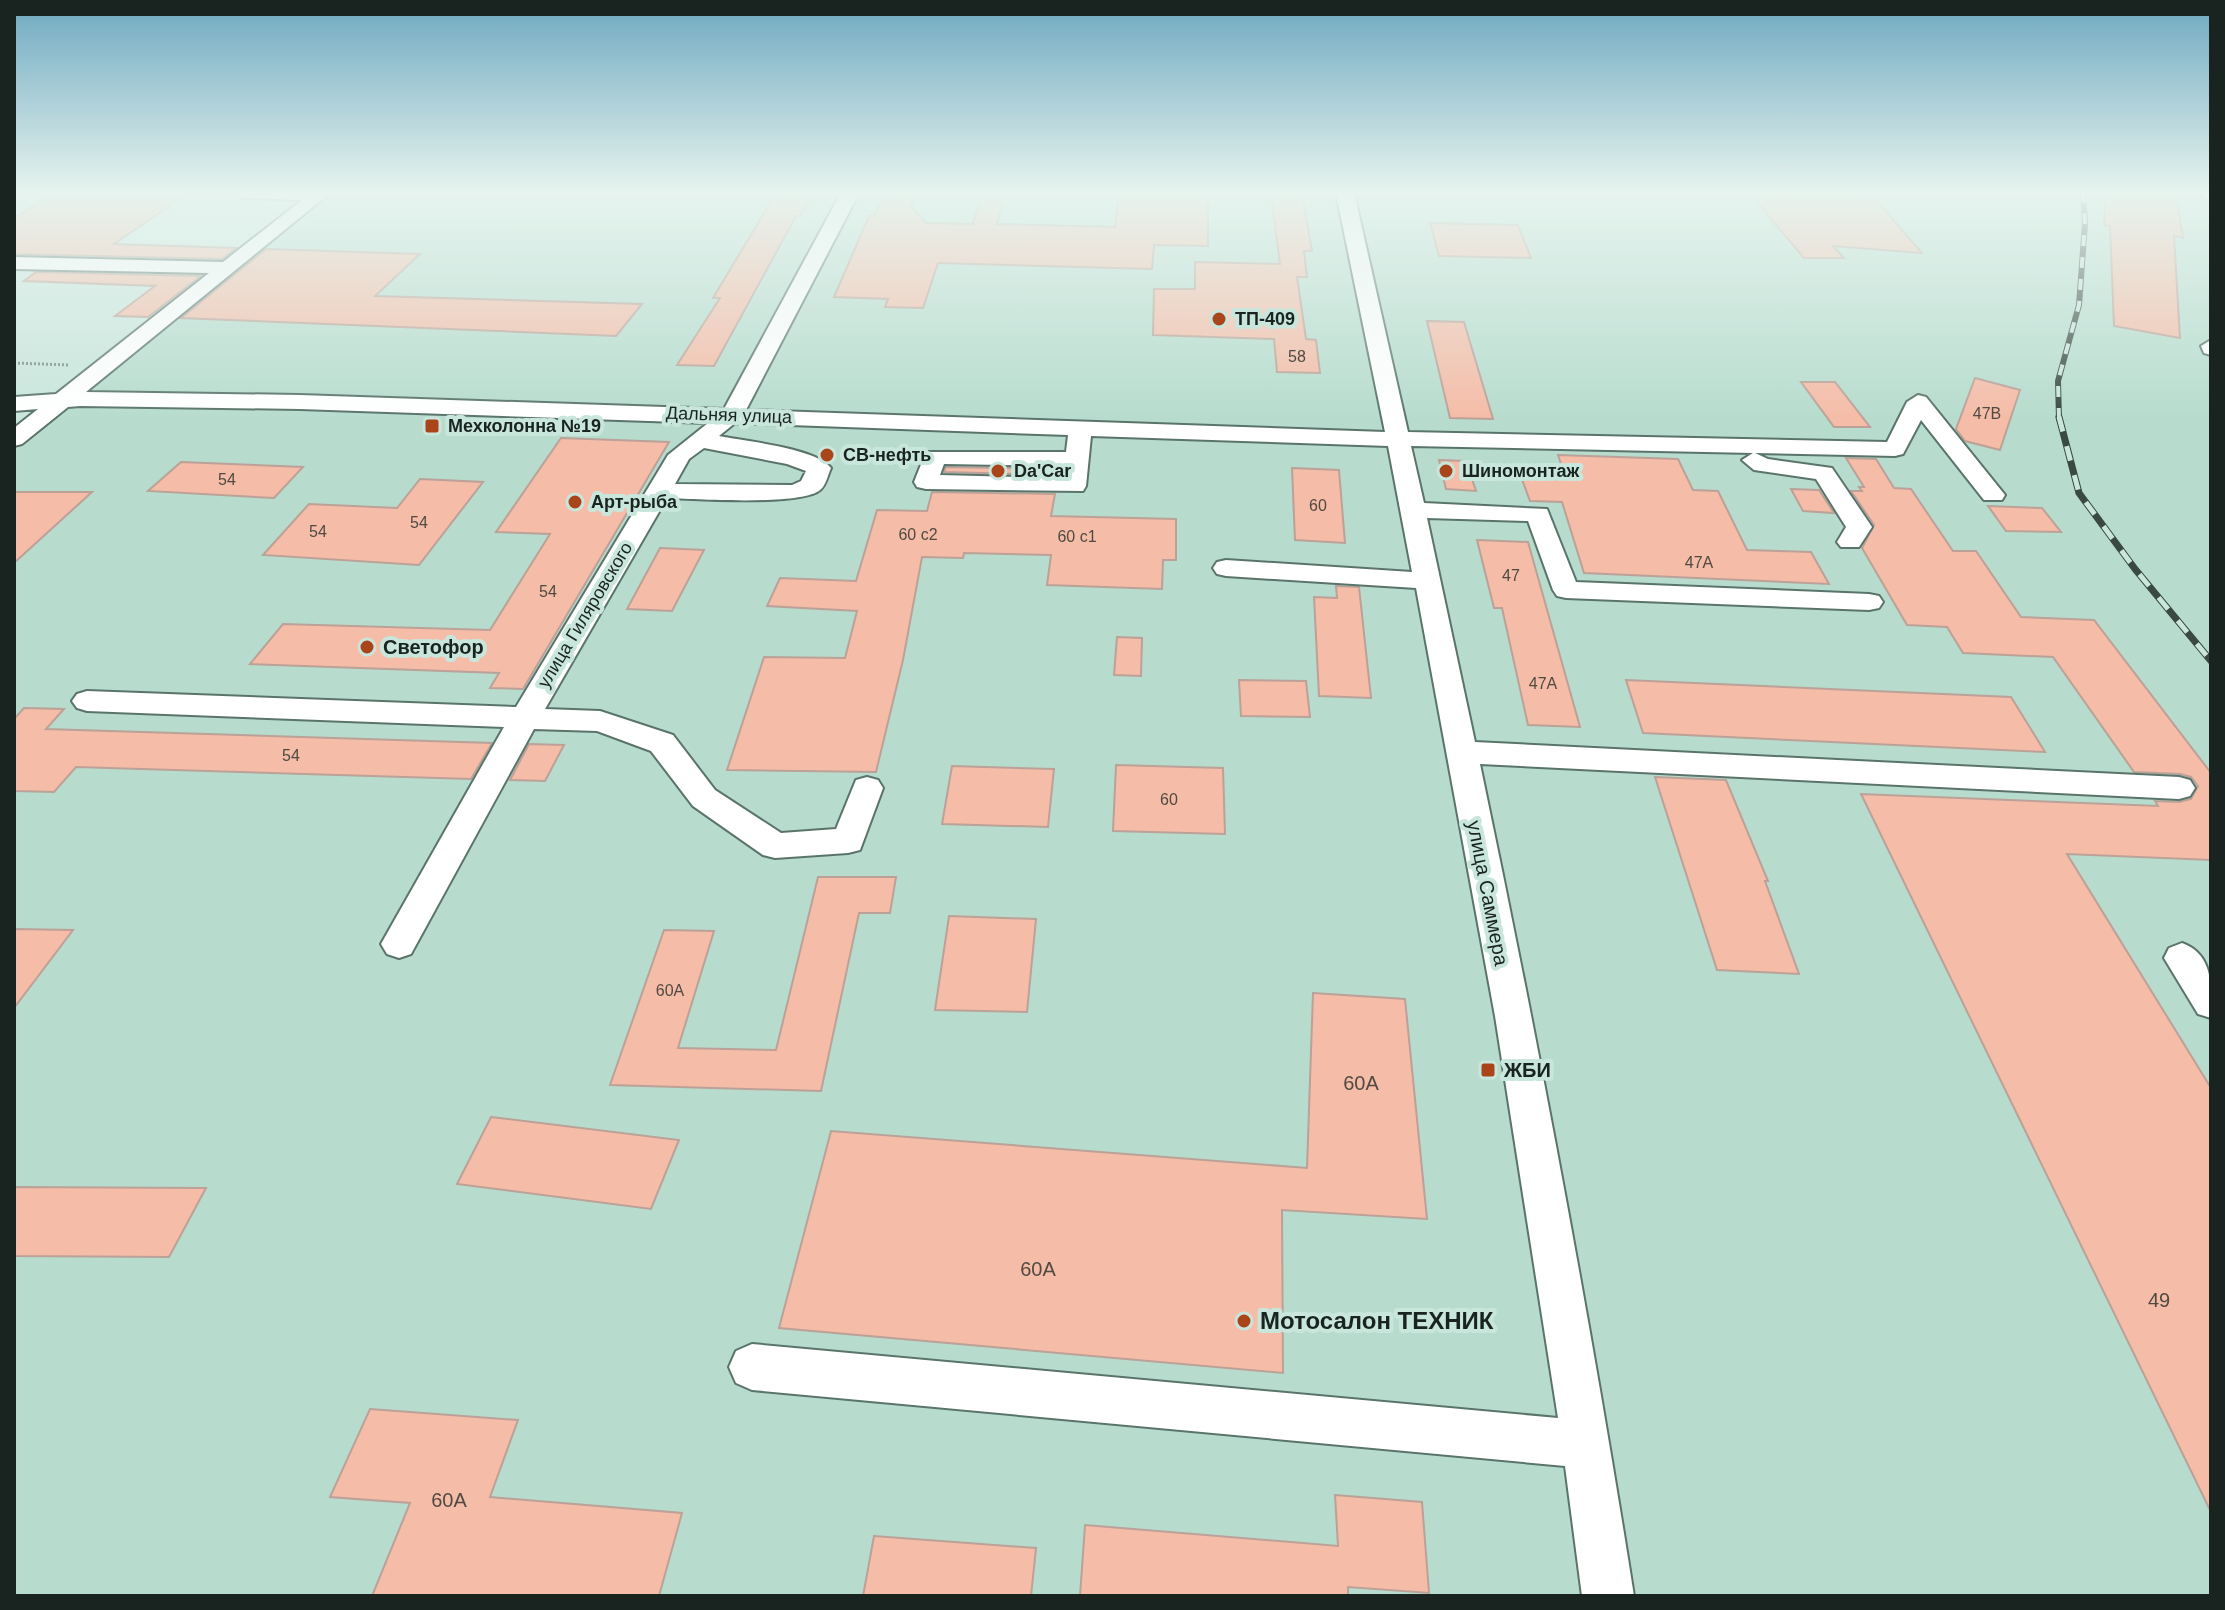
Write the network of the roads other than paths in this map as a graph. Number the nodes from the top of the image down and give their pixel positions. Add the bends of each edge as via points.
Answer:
1 (225, 268) edge
2 (810, 268) edge
3 (1361, 268) edge
4 (14, 387) edge
5 (60, 400) junction
6 (14, 404) edge
7 (732, 415) junction
8 (1080, 428) junction
9 (14, 439) edge
10 (1398, 439) junction
11 (701, 440) junction
12 (1730, 446) junction
13 (1078, 459) junction
14 (659, 491) junction
15 (1993, 495) dead end
16 (1411, 510) junction
17 (1850, 542) dead end
18 (1226, 568) dead end
19 (1426, 581) junction
20 (1869, 602) dead end
21 (87, 701) dead end
22 (525, 717) junction
23 (1461, 752) junction
24 (867, 788) dead end
25 (2179, 788) dead end
26 (399, 944) dead end
27 (2182, 958) dead end
28 (2211, 1003) edge
29 (752, 1367) dead end
30 (1587, 1444) junction
31 (1608, 1596) edge

1 - 5 street
2 - 7 street, улица Гиляровского
3 - 10 street, улица Саммера
4 - 5 street, Дальняя улица
5 - 6 street, Дальняя улица
5 - 7 street, Дальняя улица
5 - 9 street
7 - 8 street, Дальняя улица
7 - 11 street, улица Гиляровского
8 - 10 street, Дальняя улица
8 - 13 street
10 - 12 street, Дальняя улица
10 - 16 street, улица Саммера
11 - 14 street, улица Гиляровского via 680,455
11 - 14 street via 797,460 782,492
12 - 15 street, Дальняя улица via 1895,449 1918,402
12 - 17 street via 1762,465 1824,473 1859,527
13 - 13 street via 1074,486 926,482 934,457
14 - 22 street, улица Гиляровского
16 - 19 street, улица Саммера
16 - 20 street via 1538,514 1566,590
18 - 19 street
19 - 23 street, улица Саммера
21 - 22 street
22 - 24 street via 600,721 662,743 704,798 775,846 848,841
22 - 26 street, улица Гиляровского
23 - 25 street
23 - 30 street, улица Саммера
27 - 28 street
29 - 30 street
30 - 31 street, улица Саммера

